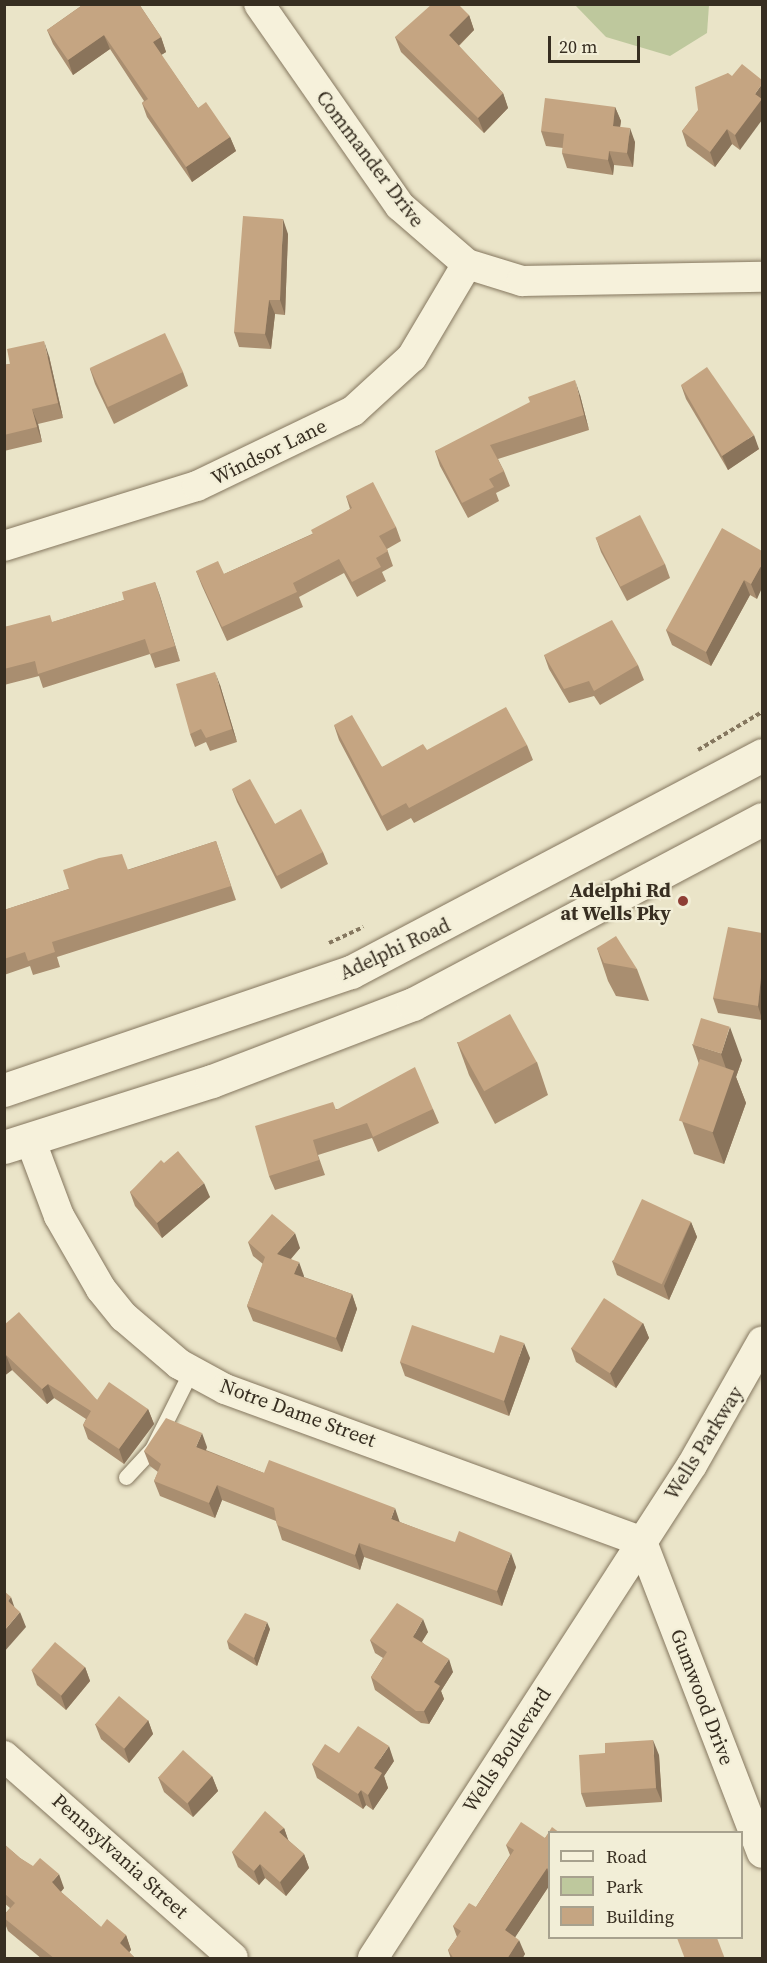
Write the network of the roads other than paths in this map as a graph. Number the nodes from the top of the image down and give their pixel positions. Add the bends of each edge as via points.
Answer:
1 (259, 4) edge
2 (467, 264) junction
3 (762, 277) edge
4 (4, 546) edge
5 (762, 755) edge
6 (762, 819) edge
7 (4, 1090) edge
8 (17, 1143) edge
9 (762, 1341) edge
10 (191, 1371) junction
11 (126, 1477) dead end
12 (642, 1542) junction
13 (4, 1756) edge
14 (762, 1853) edge
15 (233, 1959) edge
16 (373, 1959) edge

1 - 2 street, Commander Drive via 400,206
2 - 3 street, Commander Drive via 522,280
2 - 4 street, Windsor Lane via 412,357 353,411 197,486
5 - 7 main road, Adelphi Road via 351,972
6 - 8 main road via 413,1004 212,1081
8 - 10 street, Notre Dame Street via 101,1288 149,1340
9 - 12 street, Wells Parkway
10 - 11 lane via 152,1449
10 - 12 street, Notre Dame Street via 225,1389
12 - 14 street, Gumwood Drive
12 - 16 street, Wells Boulevard
13 - 15 street, Pennsylvania Street

